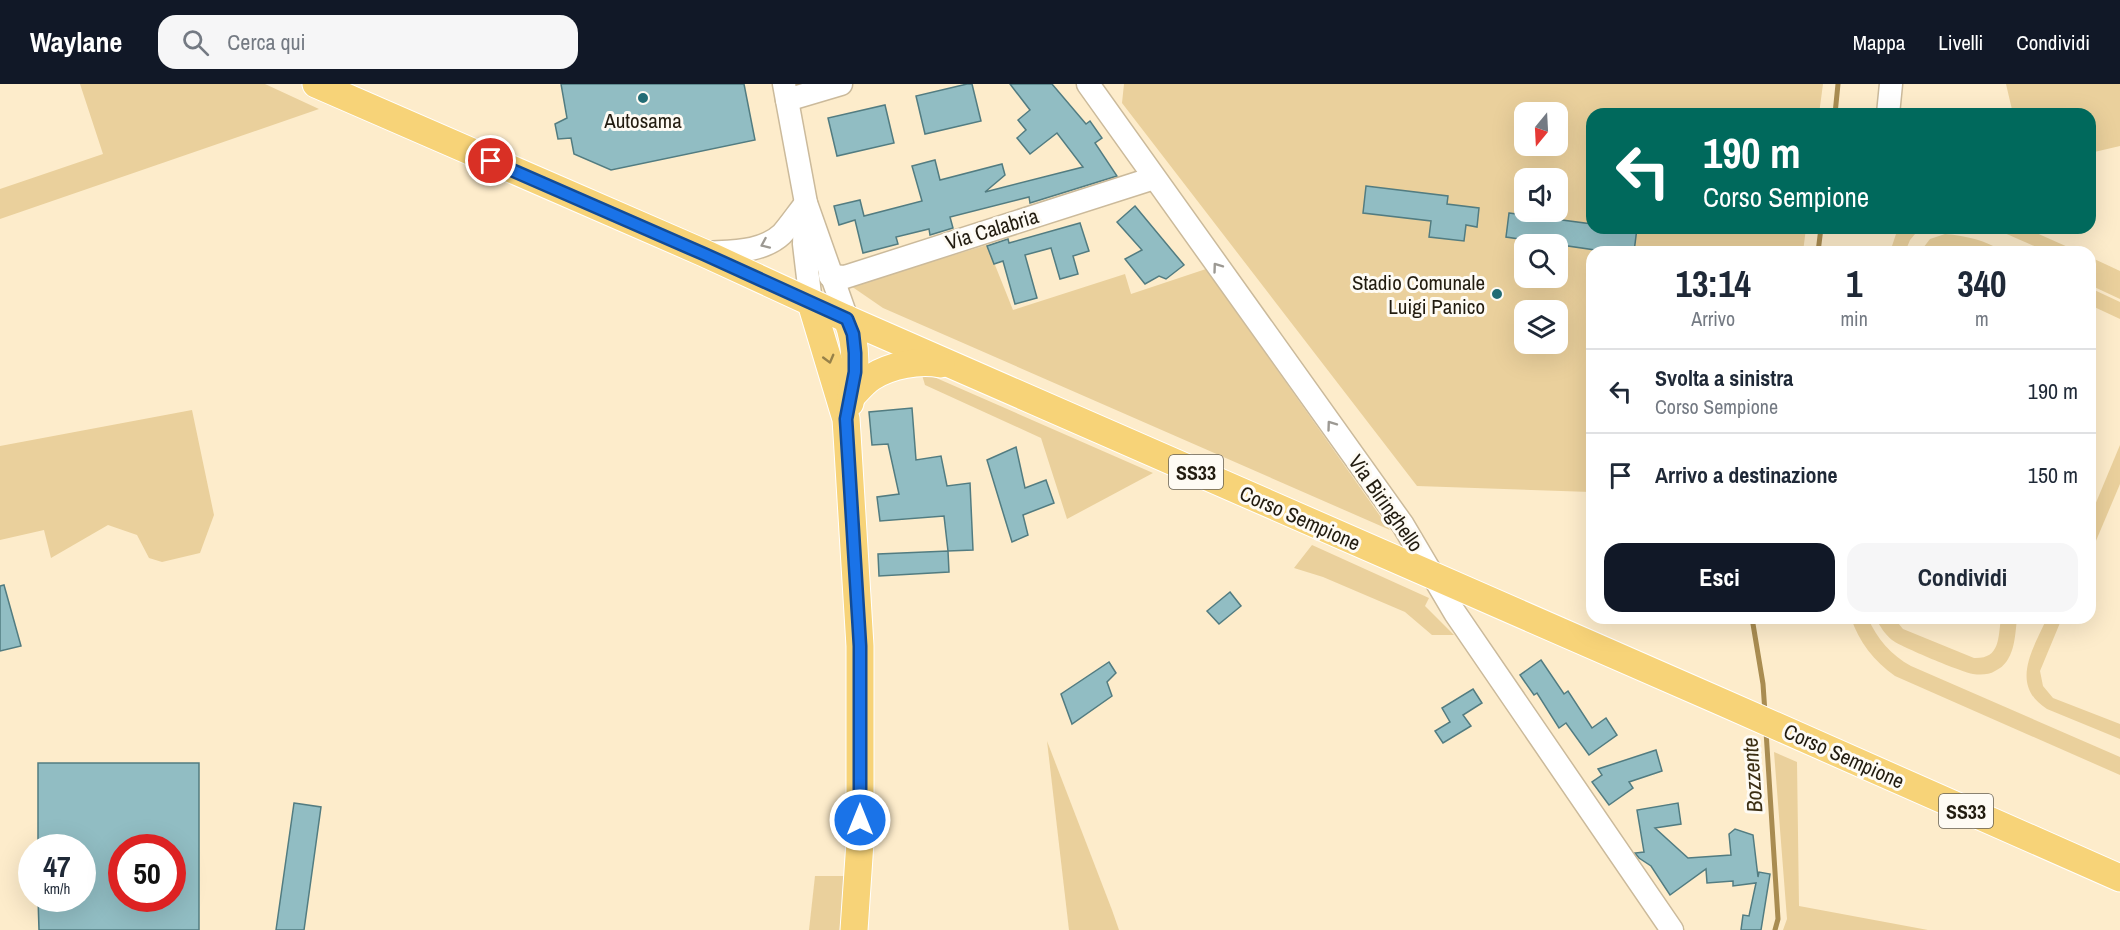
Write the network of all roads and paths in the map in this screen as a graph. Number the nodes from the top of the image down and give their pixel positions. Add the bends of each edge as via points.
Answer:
1 (316, 84) edge
2 (841, 84) edge
3 (1088, 84) edge
4 (1891, 84) edge
5 (786, 92) edge
6 (1104, 95) edge
7 (1889, 108) edge
8 (1154, 178) junction
9 (806, 203) junction
10 (704, 254) junction
11 (830, 276) junction
12 (811, 303) junction
13 (847, 319) junction
14 (957, 368) junction
15 (848, 408) junction
16 (1436, 577) junction
17 (2120, 878) edge
18 (854, 930) edge
19 (1672, 930) edge

1 - 10 main road, Corso Sempione / SS33
2 - 5 street
3 - 6 street, Via Biringhello
4 - 7 street
5 - 9 street
6 - 8 street, Via Biringhello
8 - 11 street, Via Calabria via 845,277
16 -> 8 street, Via Biringhello via 1403,525
9 -> 10 street via 770,243 741,251
9 - 11 street
9 - 12 street via 804,244
10 - 12 main road, Corso Sempione / SS33
11 - 13 street
12 - 13 main road, Corso Sempione / SS33
12 -> 15 main road
13 - 14 main road, Corso Sempione / SS33
13 - 15 main road via 855,353
14 - 15 main road via 927,362 897,367 871,378
14 - 16 main road, Corso Sempione / SS33
15 - 18 main road via 860,646 860,842
16 - 17 main road, Corso Sempione / SS33
16 - 19 street, Via Biringhello via 1455,613

